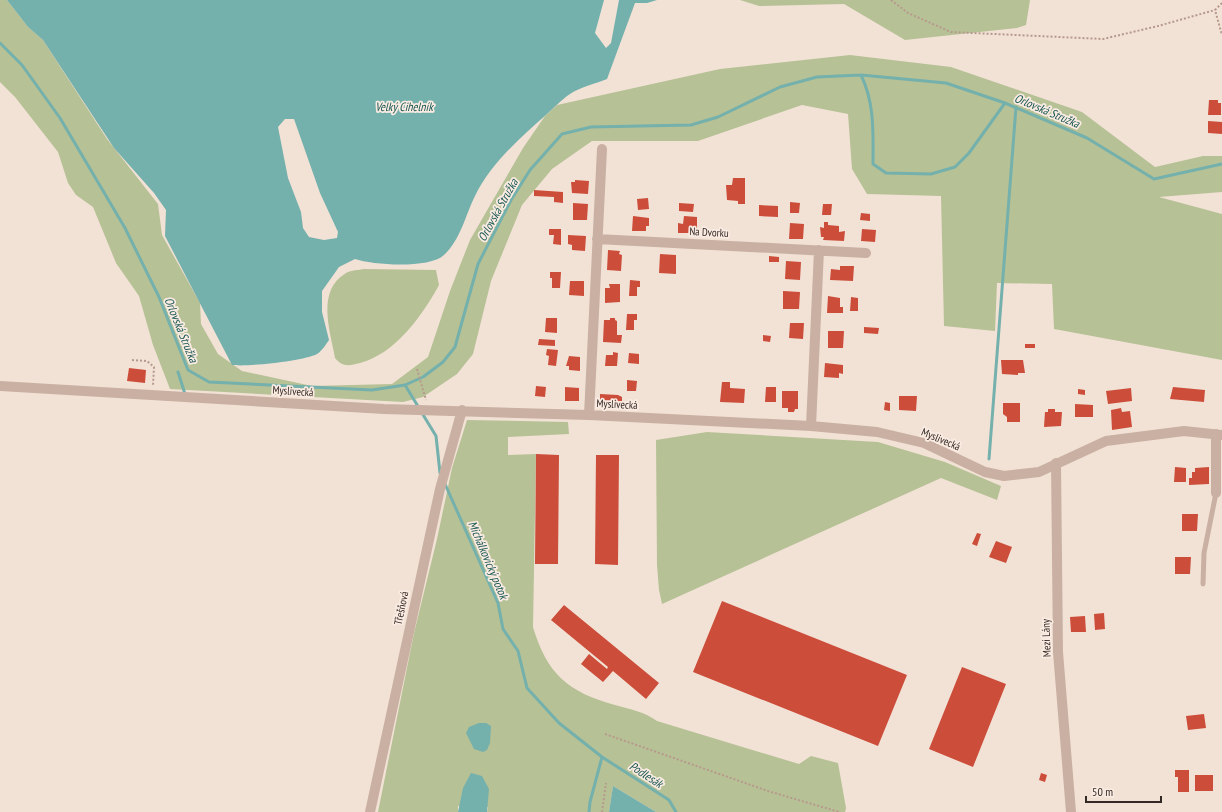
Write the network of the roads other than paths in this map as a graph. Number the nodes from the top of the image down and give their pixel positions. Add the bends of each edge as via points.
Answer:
1 (602, 149) dead end
2 (598, 239) junction
3 (819, 250) junction
4 (866, 253) dead end
5 (0, 386) edge
6 (462, 410) junction
7 (589, 415) junction
8 (811, 426) junction
9 (1219, 435) edge
10 (1056, 463) junction
11 (1216, 492) joint
12 (1202, 584) dead end
13 (370, 812) edge
14 (1071, 812) edge

1 - 2 street
2 - 3 street, Na Dvorku
2 - 7 street
3 - 4 street, Na Dvorku
3 - 8 street
5 - 6 street, Myslivecká
6 - 7 street, Myslivecká
6 - 13 street, Třešňová via 440,488
7 - 8 street, Myslivecká
8 - 10 street, Myslivecká via 877,432 924,443 985,472 1004,476 1039,472
9 - 10 street, Myslivecká via 1184,431 1106,441
9 - 11 street, Myslivecká
10 - 14 street, Mezi Lány via 1058,652
11 - 12 lane, Myslivecká via 1204,552

